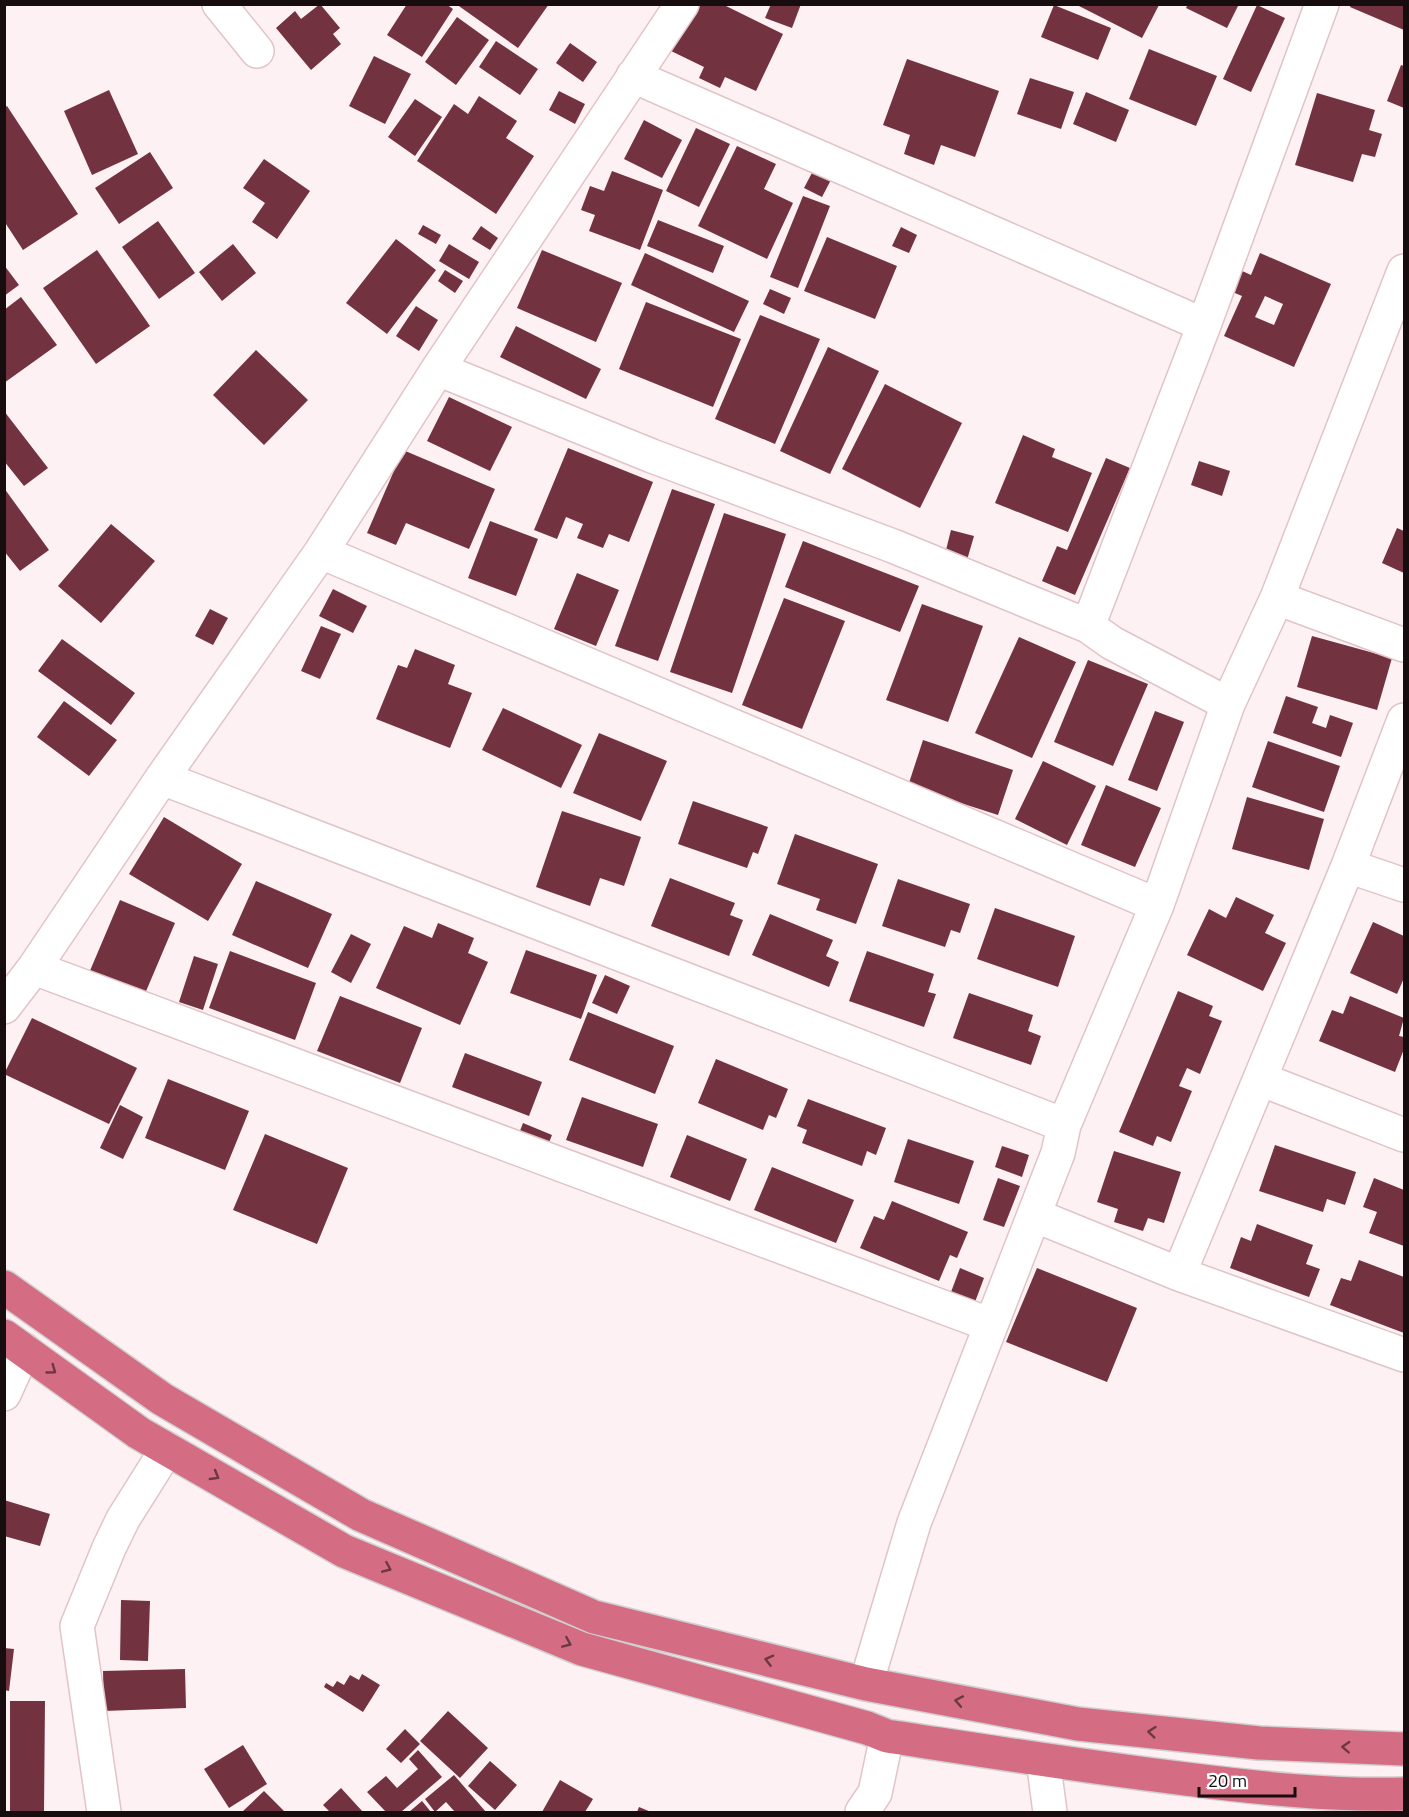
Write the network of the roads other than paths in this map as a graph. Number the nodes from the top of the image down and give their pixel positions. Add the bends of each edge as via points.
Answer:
1 (219, 4) edge
2 (682, 4) edge
3 (1322, 5) edge
4 (257, 51) dead end
5 (633, 76) junction
6 (1404, 271) edge
7 (1204, 325) junction
8 (438, 369) junction
9 (321, 552) junction
10 (1277, 598) junction
11 (1088, 626) junction
12 (1404, 645) edge
13 (1228, 704) junction
14 (1404, 720) edge
15 (162, 778) junction
16 (1348, 866) junction
17 (1404, 885) edge
18 (1156, 905) junction
19 (34, 968) junction
20 (4, 1007) edge
21 (1260, 1079) junction
22 (1064, 1125) junction
23 (1404, 1135) edge
24 (1034, 1215) junction
25 (1179, 1274) junction
26 (4, 1287) edge
27 (991, 1324) junction
28 (14, 1343) edge
29 (1404, 1355) edge
30 (4, 1394) edge
31 (167, 1449) junction
32 (866, 1684) junction
33 (887, 1736) junction
34 (1404, 1749) edge
35 (1043, 1760) junction
36 (1404, 1794) edge
37 (1299, 1802) edge
38 (104, 1812) edge
39 (862, 1812) edge
40 (1050, 1812) edge

1 - 4 street
2 - 5 street
3 - 7 street
5 - 7 street
5 - 8 street
6 - 10 street
7 - 11 street
8 - 9 street
8 - 11 street
9 - 15 street
9 - 18 street
10 - 12 street
10 - 13 street
11 - 13 street via 1112,643
13 - 18 street
14 - 16 street
15 - 19 street
15 - 22 street
16 - 17 street
16 - 21 street
18 - 22 street
19 - 20 street
19 - 27 street
21 - 23 street
21 - 25 street
22 - 24 street via 1058,1153
24 - 25 street
24 - 27 street
25 - 29 street
32 -> 26 highway via 594,1617 361,1515 162,1399
27 - 32 street via 914,1523
28 - 30 street
28 -> 31 highway
31 -> 33 highway via 344,1551 582,1649
31 - 38 street via 123,1519 77,1626
34 -> 32 highway via 1259,1743 1078,1724
33 - 35 highway
33 - 39 street via 875,1793
35 - 37 highway
35 - 40 street
36 - 37 highway

